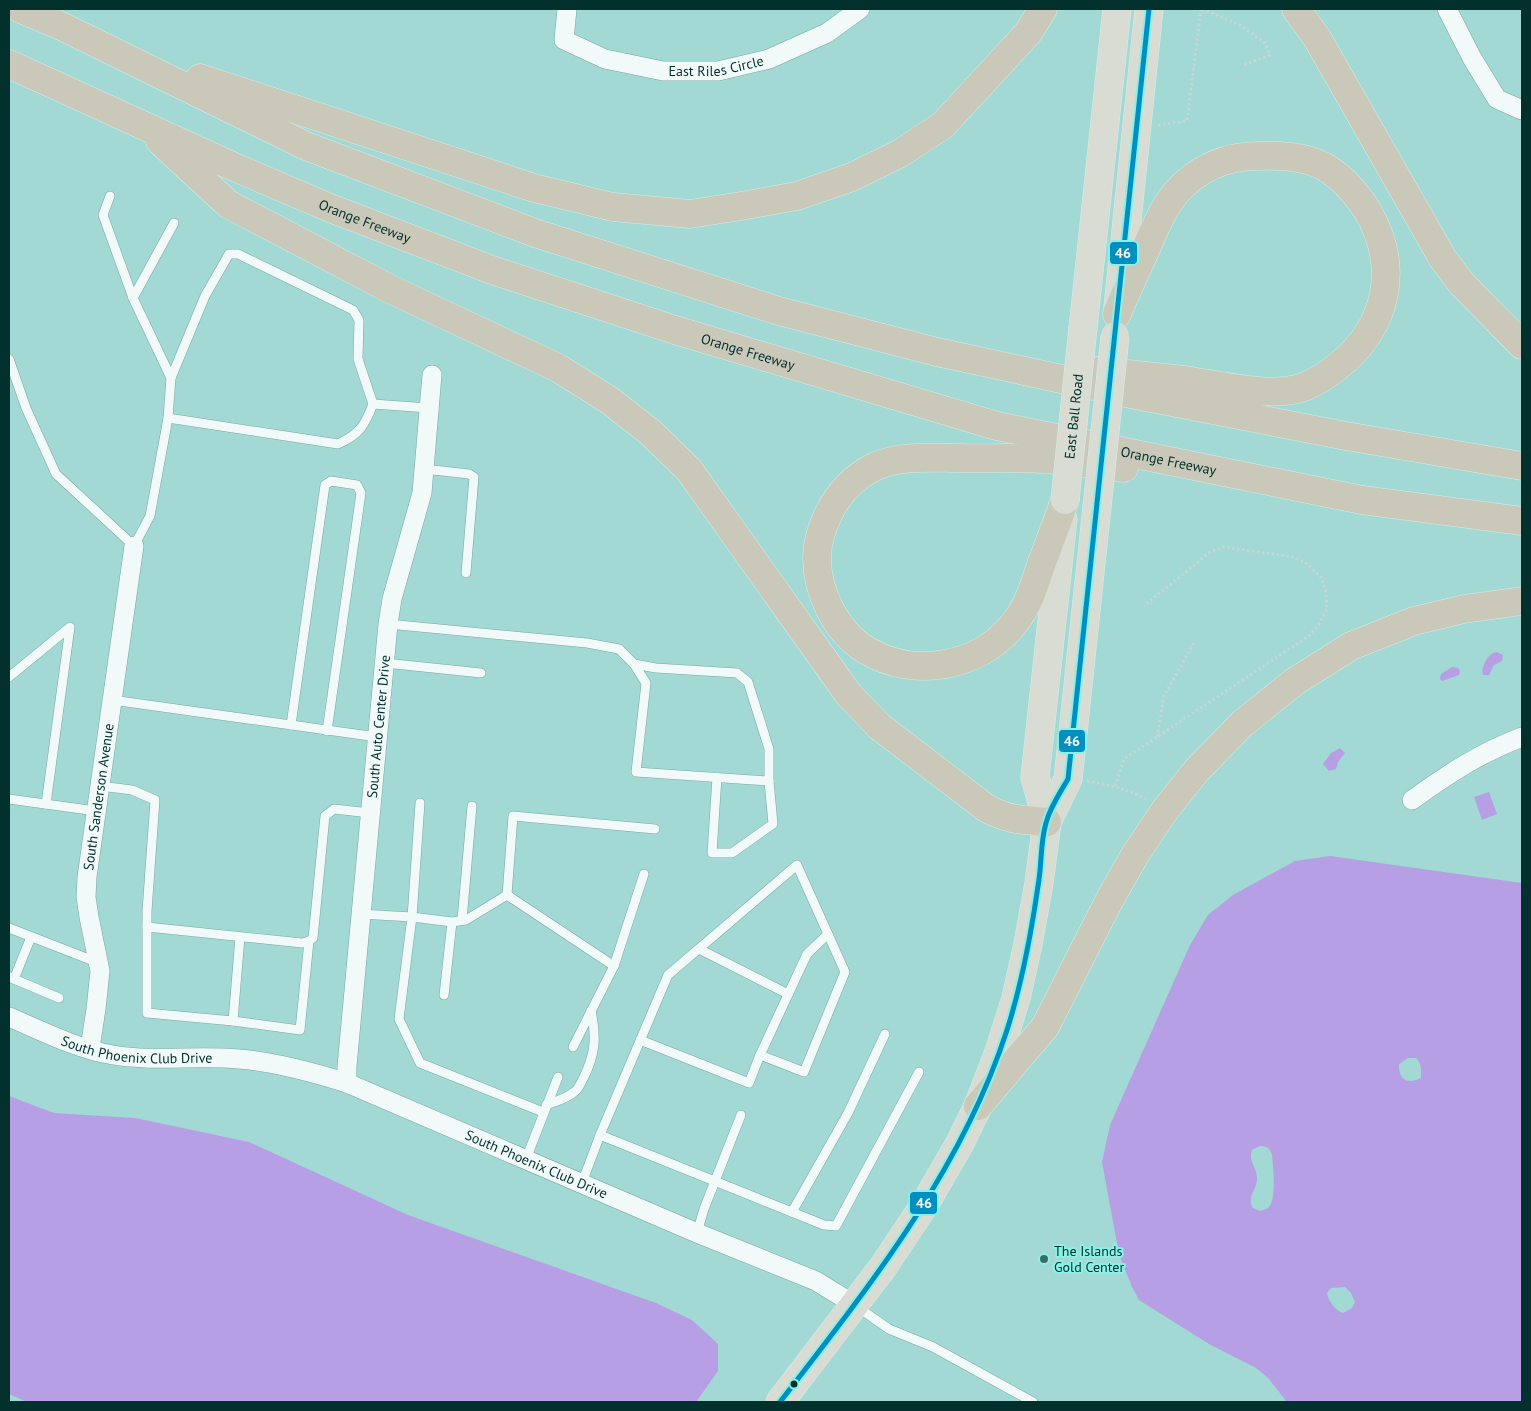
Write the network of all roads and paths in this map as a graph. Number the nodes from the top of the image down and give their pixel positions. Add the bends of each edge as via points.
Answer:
1 (21, 9) edge
2 (567, 9) edge
3 (860, 9) edge
4 (1043, 9) edge
5 (1116, 9) edge
6 (1149, 9) edge
7 (1202, 9) edge
8 (1296, 9) edge
9 (1447, 9) edge
10 (102, 46) junction
11 (9, 64) edge
12 (1244, 65) dead end
13 (1522, 110) edge
14 (142, 125) junction
15 (1137, 125) junction
16 (110, 196) dead end
17 (174, 223) dead end
18 (133, 298) junction
19 (1116, 325) junction
20 (1522, 345) edge
21 (937, 352) junction
22 (9, 359) edge
23 (432, 375) dead end
24 (171, 378) junction
25 (373, 404) junction
26 (429, 408) junction
27 (168, 418) junction
28 (1522, 466) edge
29 (424, 469) junction
30 (1065, 500) junction
31 (1362, 500) junction
32 (1522, 521) edge
33 (134, 546) junction
34 (466, 573) dead end
35 (1522, 601) edge
36 (1144, 606) dead end
37 (388, 624) junction
38 (1195, 641) dead end
39 (385, 663) junction
40 (634, 664) junction
41 (481, 673) dead end
42 (9, 677) edge
43 (112, 700) junction
44 (291, 725) junction
45 (327, 730) junction
46 (377, 737) junction
47 (1157, 737) junction
48 (1522, 737) edge
49 (717, 778) junction
50 (1068, 779) junction
51 (769, 781) junction
52 (100, 786) junction
53 (1115, 786) junction
54 (9, 799) edge
55 (1412, 800) dead end
56 (420, 803) dead end
57 (46, 804) junction
58 (472, 806) dead end
59 (1165, 810) junction
60 (96, 811) junction
61 (370, 813) junction
62 (1046, 822) junction
63 (655, 829) dead end
64 (644, 874) dead end
65 (507, 894) junction
66 (360, 914) junction
67 (412, 917) junction
68 (462, 920) junction
69 (452, 922) junction
70 (147, 927) junction
71 (9, 928) edge
72 (828, 934) junction
73 (31, 937) junction
74 (240, 937) junction
75 (309, 941) junction
76 (699, 949) junction
77 (99, 963) junction
78 (614, 966) junction
79 (11, 978) edge
80 (788, 994) junction
81 (444, 995) dead end
82 (59, 998) dead end
83 (591, 1011) junction
84 (9, 1018) edge
85 (233, 1021) junction
86 (885, 1034) dead end
87 (640, 1040) junction
88 (573, 1047) dead end
89 (90, 1048) junction
90 (760, 1055) junction
91 (919, 1072) dead end
92 (558, 1077) dead end
93 (347, 1083) junction
94 (749, 1083) junction
95 (750, 1093) dead end
96 (978, 1106) junction
97 (545, 1108) junction
98 (742, 1115) dead end
99 (600, 1135) junction
100 (526, 1159) junction
101 (715, 1182) junction
102 (582, 1183) junction
103 (792, 1212) junction
104 (697, 1233) junction
105 (855, 1305) junction
106 (780, 1402) edge
107 (1033, 1402) edge

1 - 10 highway
2 - 3 street, East Riles Circle via 564,40 605,60 663,71 718,71 770,59 828,33
4 - 10 highway via 1028,33 943,125 899,154 852,177 797,196 690,214 613,207 534,188
5 - 30 main road, East Ball Road, bridge
6 - 15 main road, East Ball Road
7 - 12 path via 1240,25 1265,43 1270,55
7 - 15 path via 1187,121
8 - 20 highway via 1317,38 1444,259 1462,284
9 - 13 street via 1496,99
10 - 21 highway via 306,146 535,233 779,311
11 - 14 highway, Orange Freeway
14 - 31 highway, Orange Freeway via 393,232 492,270 675,330 997,426
14 - 62 highway via 228,204 390,288 558,368 609,400 650,432 689,470 850,695 880,727 986,808 1002,817
15 - 19 main road, East Ball Road
16 - 18 lane via 103,215
17 - 18 lane
18 - 24 lane
19 - 21 highway via 1158,222 1175,194 1195,175 1217,162 1275,155 1323,166 1357,194 1376,226 1386,266 1379,312 1355,351 1330,372 1302,387 1269,392
19 - 50 main road, East Ball Road, bridge
21 - 28 highway via 1336,434
22 - 33 lane via 26,408 56,474
23 - 26 street, South Auto Center Drive
24 - 25 lane via 205,296 229,254 238,254 353,310 359,320 358,359
24 - 27 lane
25 - 26 lane
25 - 27 lane via 365,425 352,438 338,444
26 - 29 street, South Auto Center Drive
27 - 33 lane via 150,516
29 - 34 lane via 469,474 474,478
29 - 37 street, South Auto Center Drive via 422,493
30 - 31 highway via 1026,607 999,640 983,651 948,664 926,666 895,662 866,650 848,636 834,617 819,578 817,558 825,521 844,490 858,477 891,461 914,457 1042,459
30 - 62 main road, East Ball Road via 1035,777
31 - 32 highway, Orange Freeway
33 - 43 street, South Sanderson Avenue
35 - 59 highway via 1464,609 1414,621 1351,646 1294,682 1243,722 1197,770
36 - 47 path via 1210,552 1224,547 1294,558 1307,564 1321,577 1326,592 1327,609 1310,635
37 - 39 street, South Auto Center Drive
37 - 40 lane via 587,643 620,649
38 - 47 path via 1164,696
39 - 41 lane
39 - 46 street, South Auto Center Drive
40 - 49 lane via 646,683 636,772
40 - 51 lane via 737,673 748,682 769,750
42 - 57 lane via 70,627
43 - 44 lane
43 - 52 street, South Sanderson Avenue
44 - 45 lane
44 - 45 lane via 325,485 331,482 357,485 360,493
45 - 46 lane
46 - 61 street, South Auto Center Drive
47 - 53 path via 1124,760
48 - 55 street via 1463,764
49 - 51 lane
49 - 51 lane via 712,853 732,853 773,824
50 - 53 path
50 - 62 main road, East Ball Road
52 - 60 street, South Sanderson Avenue
52 - 70 lane via 132,790 155,800
53 - 59 path via 1132,791
54 - 57 lane
56 - 67 lane
57 - 60 lane
58 - 68 lane
59 - 96 highway via 1110,899 1045,1027
60 - 77 street, South Sanderson Avenue via 86,897
61 - 66 street, South Auto Center Drive
61 - 75 lane via 334,809 325,816 313,938
62 - 96 main road, East Ball Road via 1038,892 1016,998 1000,1052
63 - 65 lane via 513,816
64 - 78 lane
65 - 68 lane
65 - 78 lane
66 - 67 lane
66 - 93 street, South Auto Center Drive
67 - 69 lane
67 - 97 lane via 399,1019 420,1063
68 - 69 lane
69 - 81 lane
70 - 74 lane
70 - 85 lane via 147,1013
71 - 73 lane
72 - 76 lane via 797,865
72 - 80 lane via 807,954
72 - 90 lane via 845,972 804,1072
73 - 77 lane
73 - 79 lane
74 - 75 lane
74 - 85 lane
75 - 85 lane via 300,1030
76 - 80 lane
76 - 87 lane via 668,975
77 - 89 street, South Sanderson Avenue
78 - 83 lane
79 - 82 lane
80 - 90 lane
83 - 88 lane
83 - 97 lane via 595,1044 591,1063 577,1091
84 - 89 street, South Phoenix Club Drive
86 - 103 lane via 848,1113
87 - 94 lane
87 - 99 lane
89 - 93 street, South Phoenix Club Drive via 113,1055 240,1059 303,1069
90 - 94 lane
91 - 103 lane via 836,1226
92 - 97 lane
93 - 100 street, South Phoenix Club Drive
94 - 95 lane
96 - 105 main road, East Ball Road via 923,1206
97 - 100 lane
98 - 101 lane
99 - 101 lane
99 - 102 lane
100 - 102 street, South Phoenix Club Drive
101 - 103 lane
101 - 104 lane
102 - 104 street, South Phoenix Club Drive
104 - 105 street, South Phoenix Club Drive via 816,1281
105 - 106 main road, East Ball Road
105 - 107 lane, South Phoenix Club Drive via 890,1329 933,1347

